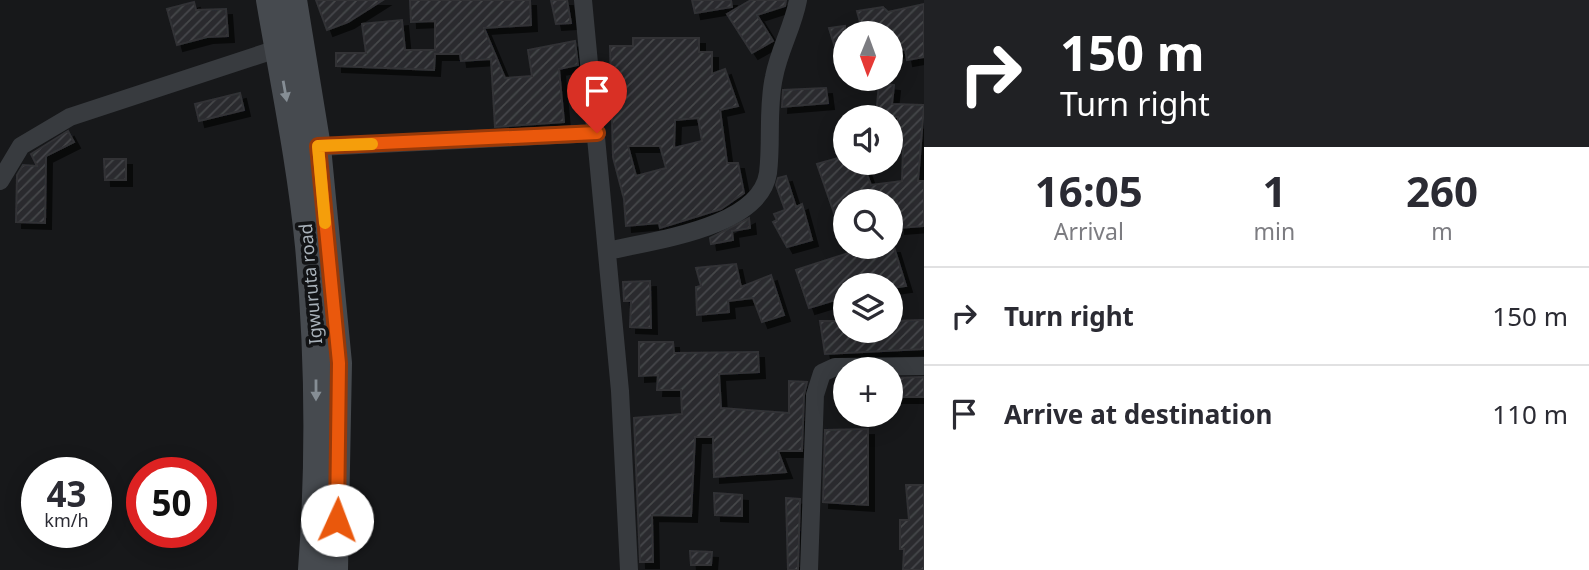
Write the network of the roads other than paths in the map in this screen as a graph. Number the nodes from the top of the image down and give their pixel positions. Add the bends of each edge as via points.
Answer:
1 (269, 0) edge
2 (294, 0) edge
3 (583, 0) edge
4 (798, 0) edge
5 (277, 48) junction
6 (597, 133) junction
7 (318, 146) junction
8 (0, 181) edge
9 (608, 251) junction
10 (924, 366) edge
11 (311, 570) edge
12 (335, 570) edge
13 (629, 570) edge
14 (809, 570) edge

1 - 5 main road, Igwuruta road
2 - 7 main road, Igwuruta road
3 - 6 street
4 - 9 street via 774,76 767,177 754,201 740,214 706,226
5 - 8 street via 70,117 21,146
5 -> 11 main road, Igwuruta road via 308,245 315,352
6 - 7 street
6 - 9 street
7 - 12 main road, Igwuruta road via 339,363
9 - 13 street
10 - 14 street via 835,367 822,373 815,395

